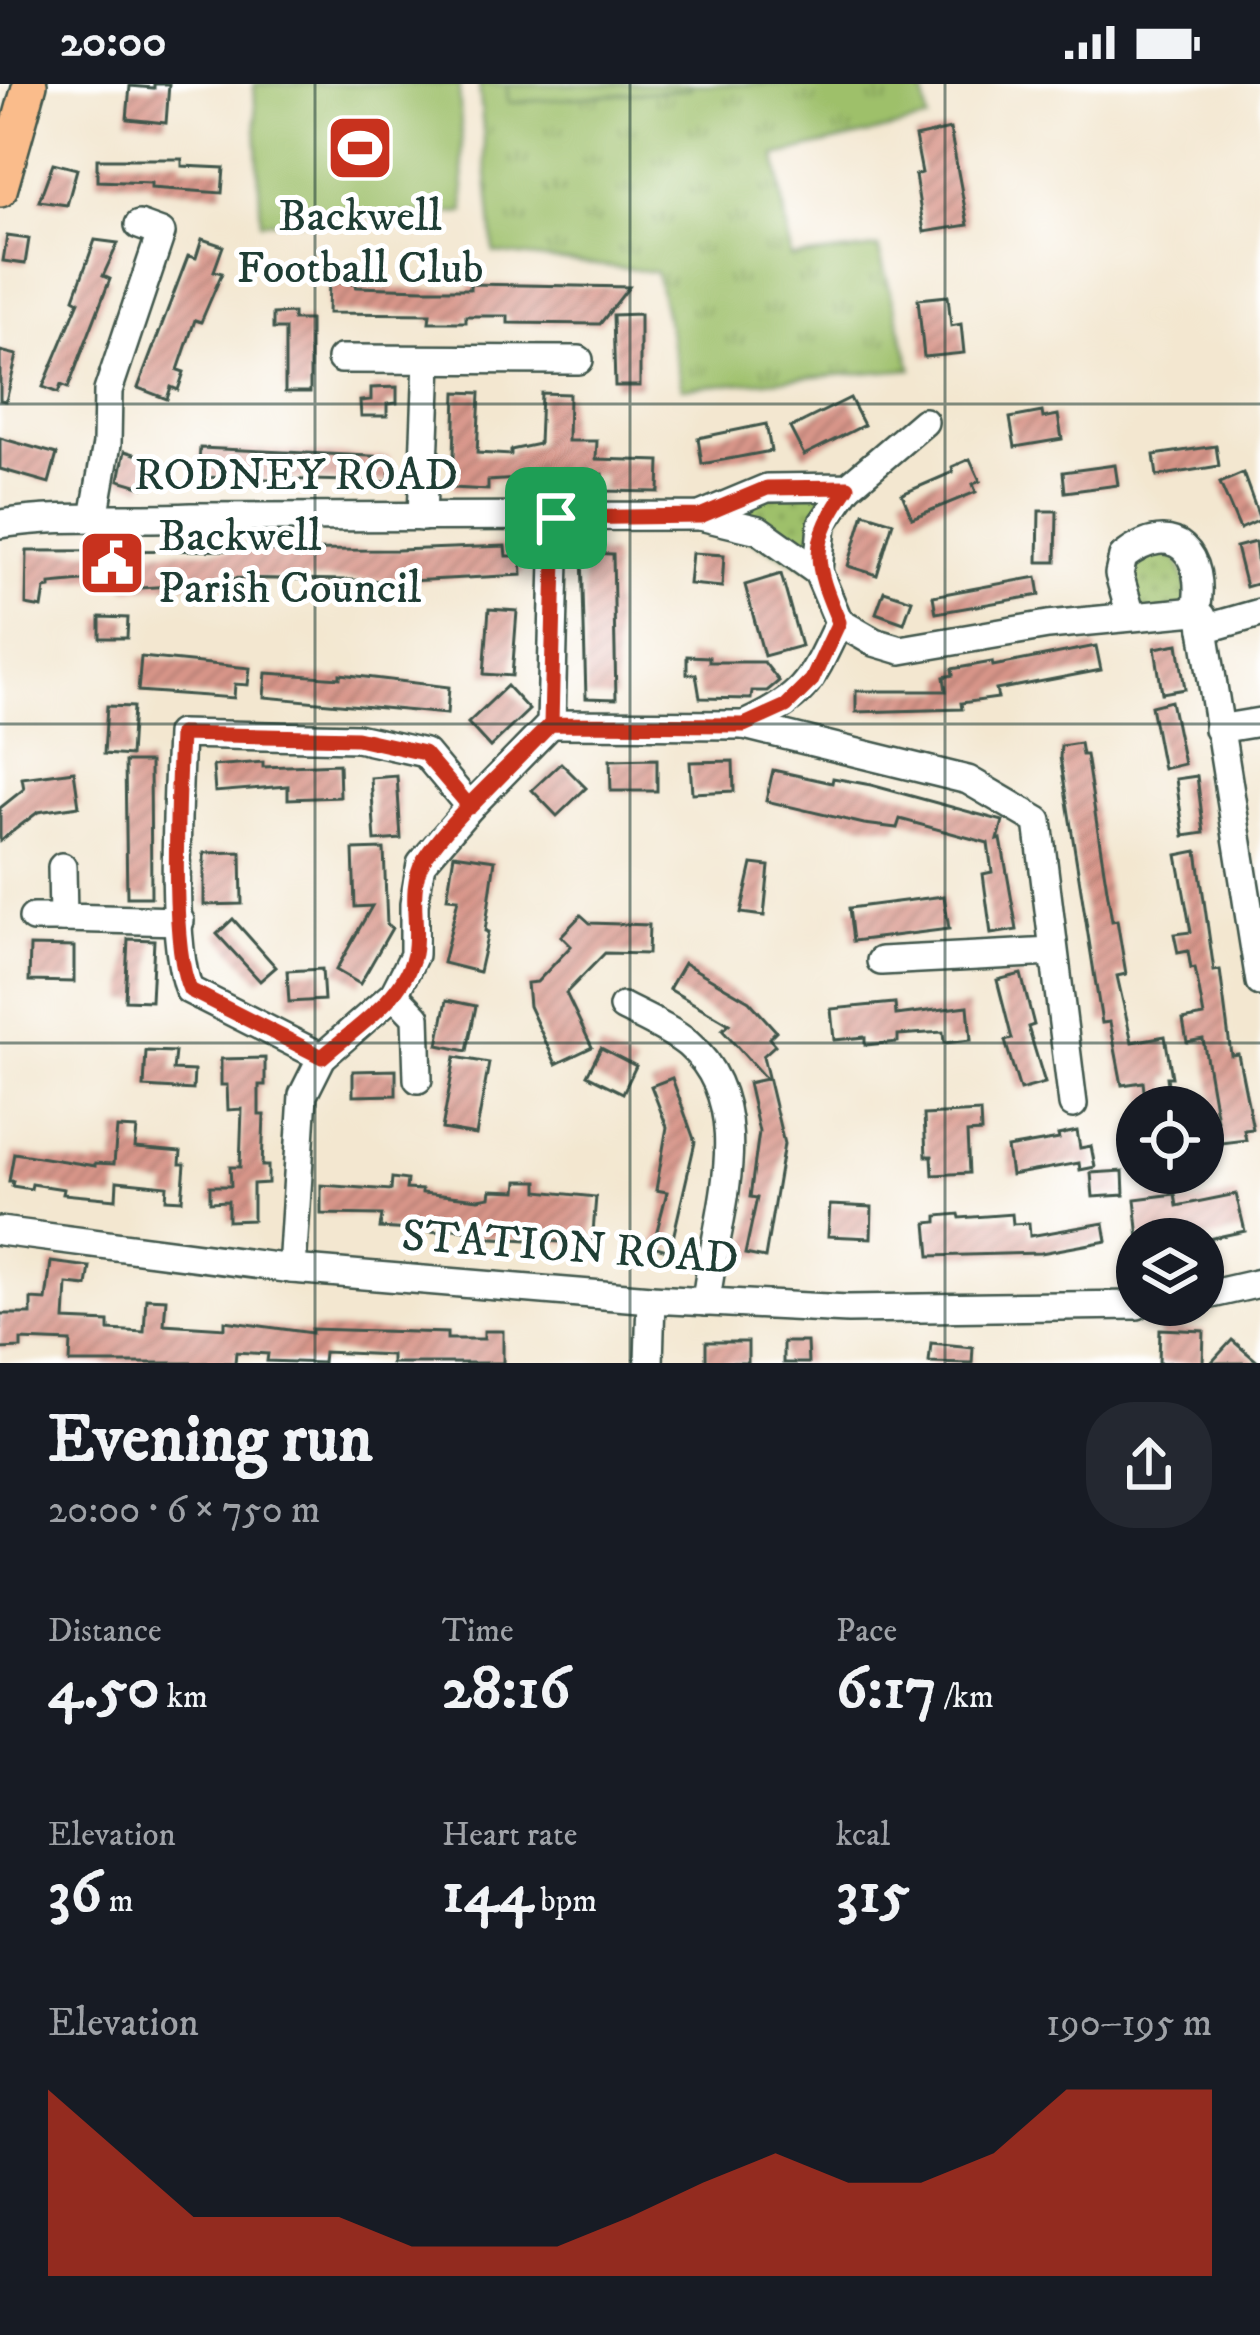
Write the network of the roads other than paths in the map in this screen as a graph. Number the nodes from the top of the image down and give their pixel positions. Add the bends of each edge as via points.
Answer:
1 (30, 84) edge
2 (0, 190) edge
3 (140, 225) dead end
4 (341, 359) dead end
5 (428, 360) junction
6 (579, 360) dead end
7 (924, 422) dead end
8 (848, 487) junction
9 (700, 516) junction
10 (422, 517) junction
11 (94, 518) junction
12 (556, 518) junction
13 (0, 524) edge
14 (818, 572) junction
15 (1260, 613) edge
16 (1131, 616) junction
17 (1200, 620) junction
18 (839, 622) junction
19 (1260, 722) edge
20 (551, 724) junction
21 (744, 725) junction
22 (1218, 729) junction
23 (470, 807) junction
24 (62, 867) dead end
25 (33, 918) dead end
26 (63, 918) junction
27 (180, 921) junction
28 (1256, 931) edge
29 (1053, 952) junction
30 (881, 961) dead end
31 (1260, 982) edge
32 (394, 994) junction
33 (623, 1007) dead end
34 (322, 1057) junction
35 (418, 1079) dead end
36 (1073, 1104) dead end
37 (0, 1231) edge
38 (292, 1269) junction
39 (1260, 1283) edge
40 (1224, 1291) edge
41 (651, 1300) junction
42 (706, 1302) junction
43 (1116, 1305) edge
44 (649, 1363) edge

1 - 2 main road
3 - 11 street via 161,232 108,391
4 - 5 street
5 - 6 street
5 - 10 street
7 - 8 street
8 - 9 street, RODNEY ROAD via 767,488
8 - 14 street via 822,524
9 - 12 street, RODNEY ROAD
9 - 14 street via 759,530
10 - 11 street, RODNEY ROAD
10 - 12 street, RODNEY ROAD
11 - 13 street, RODNEY ROAD
12 - 20 street
14 - 18 street
15 - 17 street
16 - 17 street
16 - 17 street via 1119,574 1123,556 1137,545 1172,541 1191,555
16 - 18 street via 901,650
17 - 22 street
18 - 21 street via 812,680 786,706
19 - 22 street
20 - 21 street
20 - 23 street
21 - 29 street via 968,780 1038,821
22 - 28 street
23 - 27 street via 424,753 357,738 180,734
23 - 32 street via 421,864 414,955
24 - 26 street
25 - 26 street
26 - 27 street
27 - 34 street via 190,990
28 - 31 street
29 - 30 street
29 - 36 street
32 - 34 street
32 - 35 street via 416,1017
33 - 42 street via 687,1043 723,1099 726,1177
34 - 38 street via 303,1094
37 - 38 street, STATION ROAD
38 - 41 street, STATION ROAD
39 - 40 street
41 - 42 street, STATION ROAD
41 - 44 street
42 - 43 street, STATION ROAD via 848,1310

